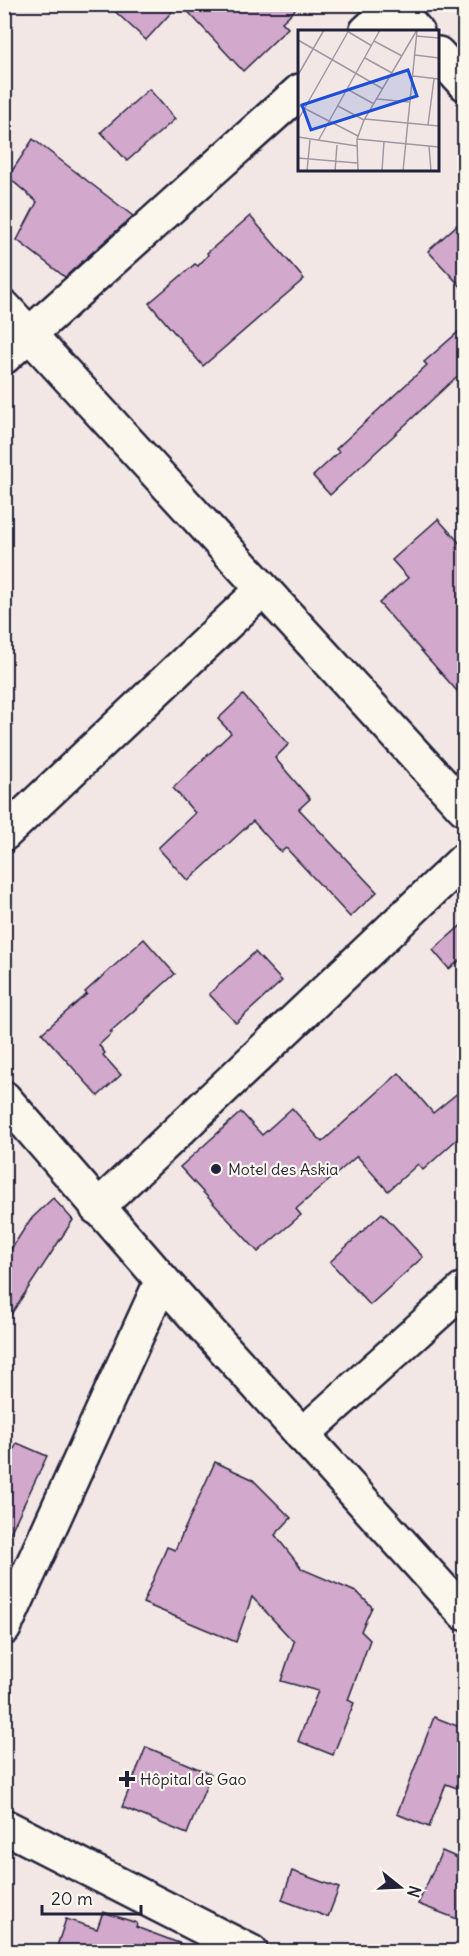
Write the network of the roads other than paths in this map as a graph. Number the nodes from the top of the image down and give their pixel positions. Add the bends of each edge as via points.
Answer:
1 (394, 5) edge
2 (368, 30) edge
3 (415, 30) edge
4 (439, 55) edge
5 (465, 83) edge
6 (298, 93) edge
7 (4, 307) edge
8 (29, 333) junction
9 (4, 357) edge
10 (263, 588) junction
11 (465, 808) edge
12 (4, 834) edge
13 (465, 860) edge
14 (4, 1098) edge
15 (97, 1208) junction
16 (162, 1280) junction
17 (465, 1289) edge
18 (302, 1435) junction
19 (465, 1613) edge
20 (4, 1628) edge
21 (4, 1826) edge
22 (251, 1952) edge

1 - 2 street
1 - 3 street
4 - 5 street
6 - 8 street
7 - 8 street
8 - 9 street
8 - 10 street
10 - 11 street
10 - 12 street
13 - 15 street
14 - 15 street
15 - 16 street
16 - 18 street
16 - 20 street
17 - 18 street
18 - 19 street
21 - 22 street

